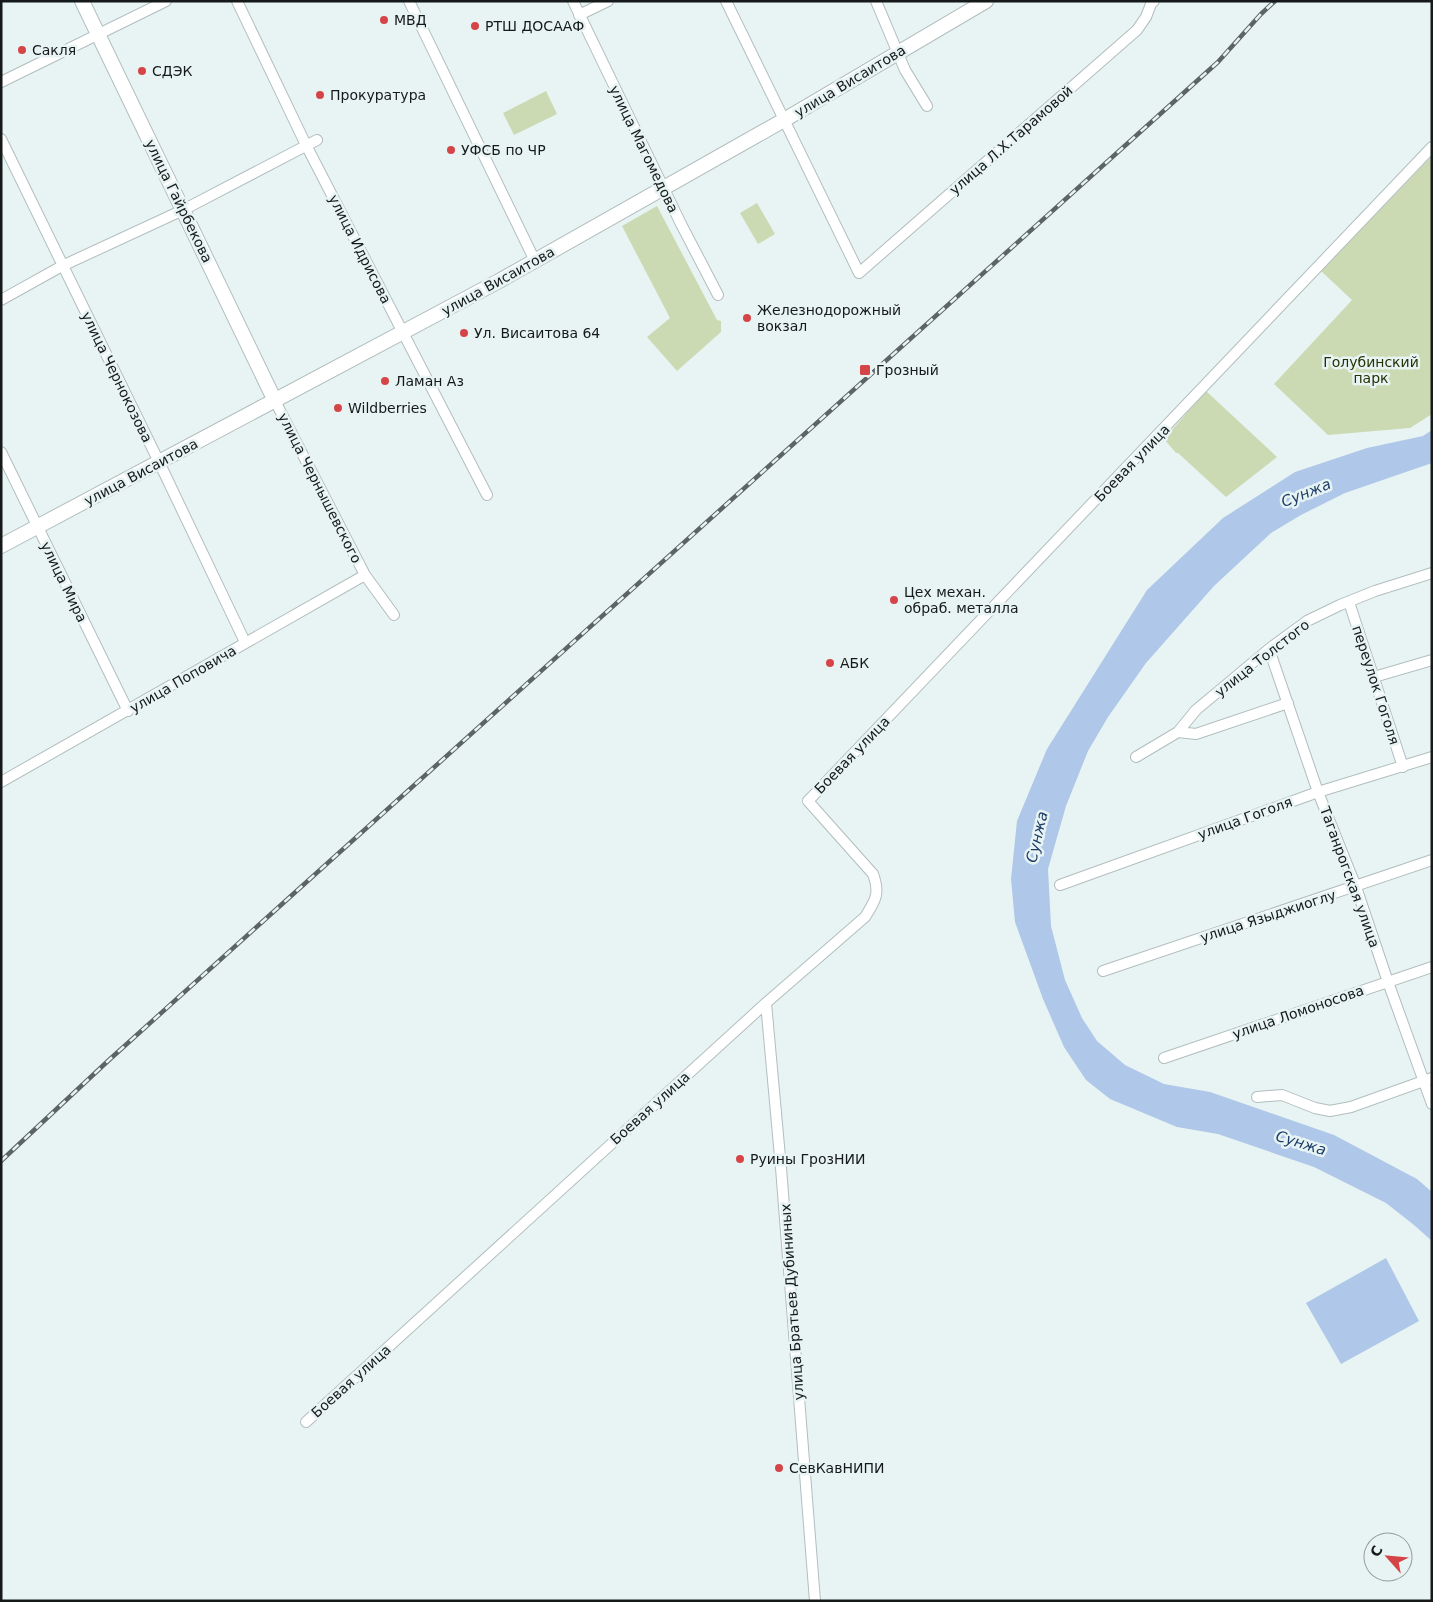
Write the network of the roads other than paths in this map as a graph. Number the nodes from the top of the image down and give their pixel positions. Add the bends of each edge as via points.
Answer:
1 (82, 1) edge
2 (166, 1) edge
3 (237, 1) edge
4 (409, 1) edge
5 (573, 1) edge
6 (608, 1) edge
7 (726, 1) edge
8 (876, 1) edge
9 (986, 1) edge
10 (1152, 2) edge
11 (579, 15) junction
12 (99, 35) junction
13 (898, 53) junction
14 (1, 82) edge
15 (927, 106) dead end
16 (784, 120) junction
17 (1, 139) edge
18 (317, 140) dead end
19 (306, 145) junction
20 (1432, 147) edge
21 (665, 188) junction
22 (183, 210) junction
23 (535, 261) junction
24 (62, 266) junction
25 (718, 295) dead end
26 (1, 300) edge
27 (403, 332) junction
28 (275, 402) junction
29 (1, 452) edge
30 (159, 462) junction
31 (487, 495) dead end
32 (37, 527) junction
33 (1, 546) edge
34 (1432, 573) edge
35 (365, 575) junction
36 (1349, 602) junction
37 (394, 615) dead end
38 (245, 642) junction
39 (1269, 649) junction
40 (1432, 660) edge
41 (1374, 677) junction
42 (1288, 703) junction
43 (128, 711) junction
44 (1178, 732) junction
45 (1136, 757) dead end
46 (1432, 757) edge
47 (1404, 767) junction
48 (1, 782) edge
49 (1318, 792) junction
50 (1432, 860) edge
51 (1060, 884) dead end
52 (1356, 887) junction
53 (1432, 967) edge
54 (1103, 971) dead end
55 (1388, 982) junction
56 (766, 1003) junction
57 (1164, 1058) dead end
58 (1427, 1080) edge
59 (1257, 1097) dead end
60 (1432, 1104) edge
61 (306, 1422) dead end
62 (815, 1601) edge

1 - 12 main road, улица Гайрбекова
2 - 12 street
3 - 19 street, улица Идрисова
4 - 23 street
5 - 11 street, улица Магомедова
6 - 11 street
7 - 16 street
8 - 13 street
9 - 13 main road, улица Висаитова
10 - 16 street, улица Л.Х.Тарамовой via 1136,30 859,272
11 - 21 street, улица Магомедова
12 - 14 street
12 - 22 main road, улица Гайрбекова
13 - 15 street
13 - 16 main road, улица Висаитова
16 - 21 main road, улица Висаитова
17 - 24 street, улица Чернокозова
18 - 19 street
19 - 22 street
19 - 27 street, улица Идрисова
20 - 56 street, Боевая улица via 808,801 873,874 877,894 865,917
21 - 23 main road, улица Висаитова
21 - 25 street, улица Магомедова via 680,224
22 - 24 street
22 - 28 main road, улица Гайрбекова
23 - 27 main road, улица Висаитова
24 - 26 street
24 - 30 street, улица Чернокозова
27 - 28 main road, улица Висаитова
27 - 31 street, улица Идрисова
28 - 30 main road, улица Висаитова
28 - 35 street, улица Чернышевского
29 - 32 street, улица Мира
30 - 32 main road, улица Висаитова
30 - 38 street, улица Чернокозова
32 - 33 main road, улица Висаитова
32 - 43 street, улица Мира
34 - 36 street, улица Толстого
35 - 37 street, улица Чернышевского
35 - 38 street, улица Поповича
36 - 39 street, улица Толстого via 1307,621
36 - 41 street, переулок Гоголя
38 - 43 street, улица Поповича
39 - 42 street, Таганрогская улица
39 - 44 street, улица Толстого via 1196,710
40 - 41 street
41 - 47 street, переулок Гоголя
42 - 44 street via 1196,734
42 - 49 street, Таганрогская улица
43 - 48 street, улица Поповича
44 - 45 street, улица Толстого
46 - 47 street, улица Гоголя
47 - 49 street, улица Гоголя
49 - 51 street, улица Гоголя
49 - 52 street, Таганрогская улица
50 - 52 street, улица Языджиоглу
52 - 54 street, улица Языджиоглу
52 - 55 street, Таганрогская улица
53 - 55 street, улица Ломоносова
55 - 57 street, улица Ломоносова
55 - 58 street, Таганрогская улица
56 - 61 street, Боевая улица
56 - 62 street, улица Братьев Дубининых
58 - 59 street via 1351,1107 1330,1111 1282,1095
58 - 60 street, Таганрогская улица

